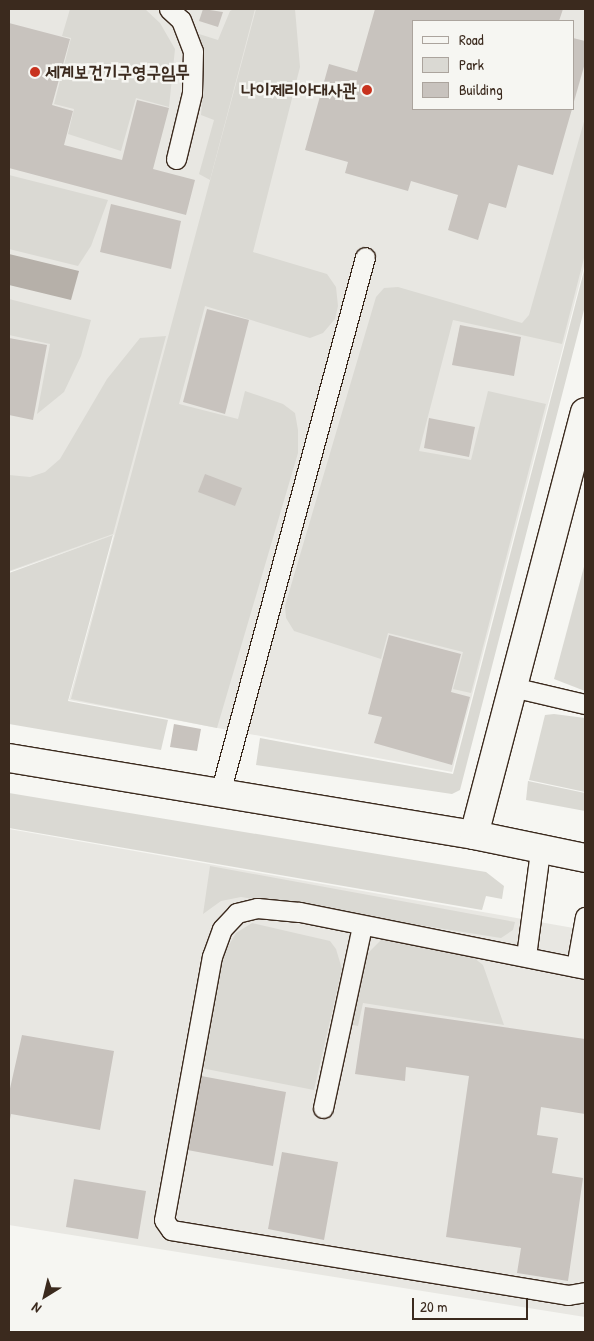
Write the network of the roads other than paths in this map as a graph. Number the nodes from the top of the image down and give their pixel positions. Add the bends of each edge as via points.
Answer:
1 (169, 9) edge
2 (176, 159) dead end
3 (365, 257) dead end
4 (585, 412) edge
5 (512, 687) junction
6 (585, 704) edge
7 (9, 758) edge
8 (220, 792) junction
9 (474, 835) junction
10 (540, 851) junction
11 (585, 858) edge
12 (585, 917) edge
13 (362, 926) junction
14 (526, 956) junction
15 (581, 968) edge
16 (323, 1108) dead end
17 (585, 1292) edge

1 - 2 lane via 181,20 194,51 192,93
3 - 8 lane
4 - 5 street
5 - 6 lane
5 - 9 street
7 - 8 street
8 - 9 street
9 - 10 street
10 - 11 street
10 - 14 lane
12 - 15 lane
13 - 14 lane
13 - 16 lane
13 - 17 lane via 299,912 257,908 237,912 222,928 212,956 164,1220 171,1230 568,1295
14 - 15 lane

